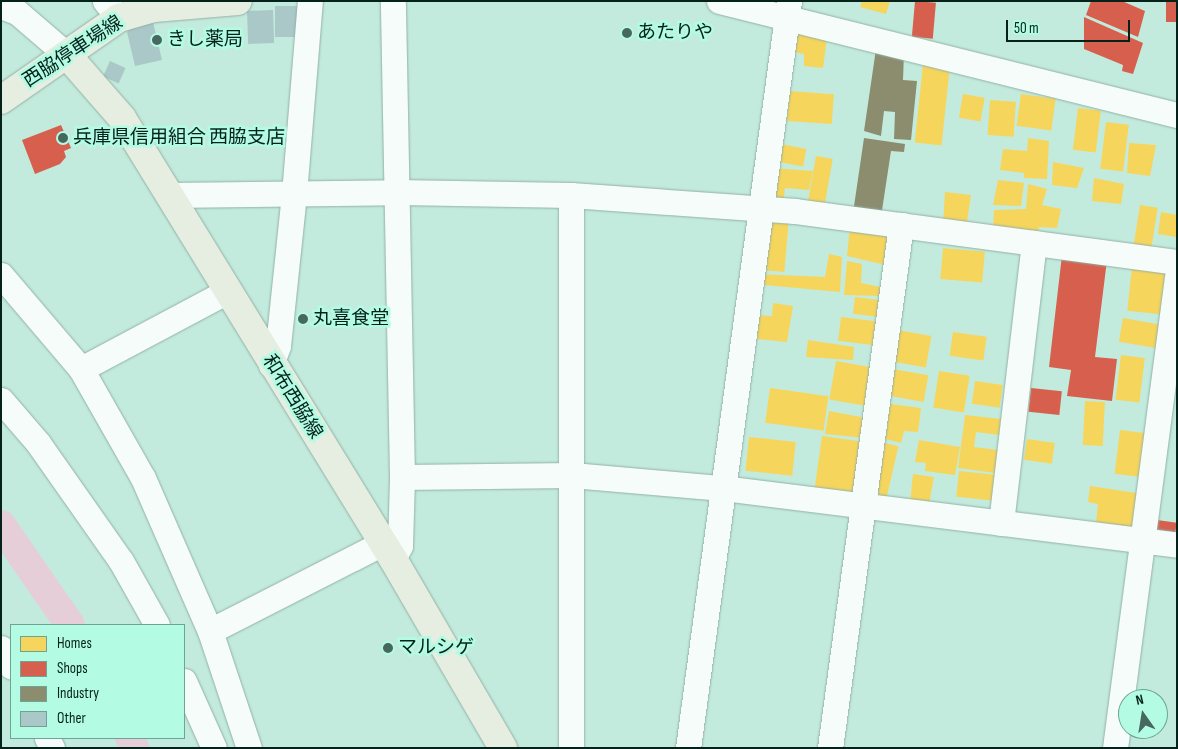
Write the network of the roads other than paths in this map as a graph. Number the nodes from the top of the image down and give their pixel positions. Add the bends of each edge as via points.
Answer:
1 (238, 1) edge
2 (310, 1) edge
3 (394, 1) edge
4 (719, 1) edge
5 (1, 6) edge
6 (788, 9) edge
7 (112, 10) edge
8 (67, 55) junction
9 (1, 100) edge
10 (1177, 115) edge
11 (398, 192) junction
12 (168, 194) junction
13 (294, 194) junction
14 (571, 195) junction
15 (760, 210) junction
16 (901, 225) junction
17 (1034, 243) junction
18 (1177, 262) edge
19 (1, 275) edge
20 (1177, 275) edge
21 (228, 291) junction
22 (271, 365) junction
23 (81, 369) junction
24 (1, 400) edge
25 (572, 475) junction
26 (402, 477) junction
27 (722, 488) junction
28 (862, 506) junction
29 (1001, 523) junction
30 (1142, 540) junction
31 (1177, 545) edge
32 (388, 551) junction
33 (155, 624) edge
34 (210, 632) junction
35 (1, 648) edge
36 (10, 664) edge
37 (185, 683) edge
38 (501, 747) edge
39 (214, 748) edge
40 (249, 748) edge
41 (571, 748) edge
42 (688, 748) edge
43 (830, 748) edge
44 (1115, 748) edge

1 - 7 main road, 西脇停車場線
2 - 13 street
3 - 11 street
4 - 6 street
5 - 8 street via 17,12
6 - 10 street
6 - 15 street
7 - 8 main road, 西脇停車場線
8 - 9 main road, 西脇停車場線
8 - 12 main road, 和布西脇線 via 122,118
11 - 13 street
11 - 14 street
11 - 26 street
12 - 13 street
12 - 21 main road, 和布西脇線
13 - 22 street via 278,346
14 - 15 street
14 - 25 street
15 - 16 street via 795,211
15 - 27 street
16 - 17 street
16 - 28 street
17 - 18 street
17 - 29 street
19 - 23 street
20 - 30 street
21 - 22 main road, 和布西脇線
21 - 23 street
22 - 32 main road, 和布西脇線
23 - 34 street via 143,478
24 - 33 street via 38,443 121,561
25 - 26 street
25 - 27 street
25 - 41 street
26 - 32 street via 400,546
27 - 28 street
27 - 42 street
28 - 29 street
28 - 43 street
29 - 30 street
30 - 31 street
30 - 44 street
32 - 34 street
32 - 38 main road, 和布西脇線
34 - 40 street
35 - 36 street
37 - 39 street

